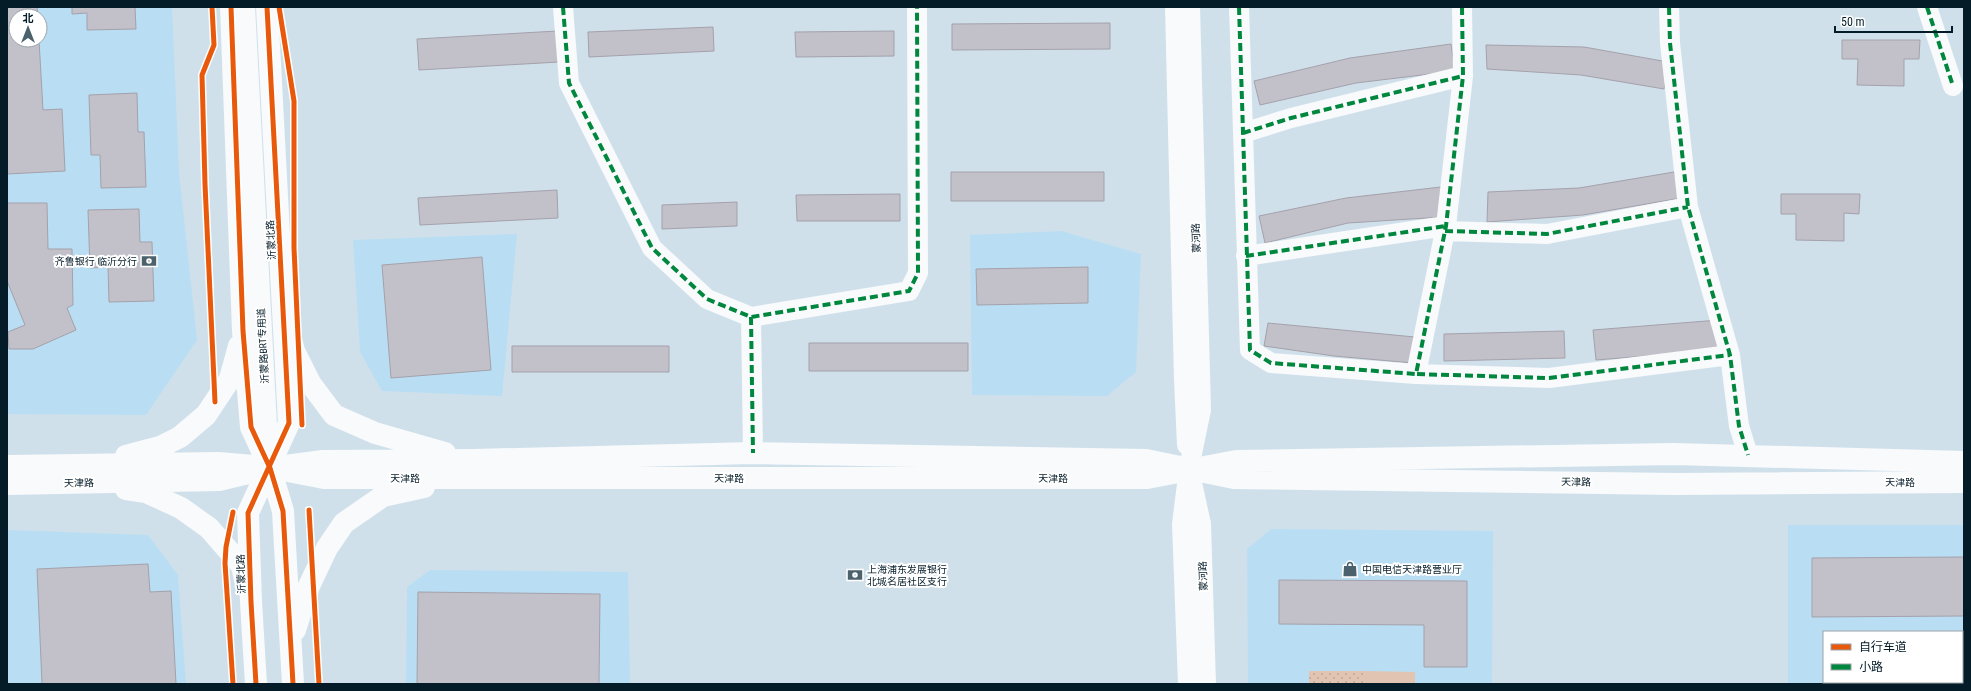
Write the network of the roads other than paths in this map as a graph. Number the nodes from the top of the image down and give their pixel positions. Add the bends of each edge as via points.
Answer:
1 (231, 7) edge
2 (245, 7) edge
3 (267, 7) edge
4 (563, 7) edge
5 (917, 7) edge
6 (1175, 7) edge
7 (1190, 7) edge
8 (1239, 7) edge
9 (1462, 7) edge
10 (1669, 7) edge
11 (1927, 7) edge
12 (1463, 76) junction
13 (1953, 86) dead end
14 (1243, 133) junction
15 (1688, 207) junction
16 (1445, 228) junction
17 (1246, 256) junction
18 (284, 310) junction
19 (751, 317) junction
20 (243, 331) junction
21 (1730, 355) junction
22 (1416, 374) junction
23 (753, 453) junction
24 (1748, 455) junction
25 (1964, 462) edge
26 (7, 466) edge
27 (270, 468) junction
28 (1189, 468) junction
29 (475, 469) junction
30 (94, 474) junction
31 (1964, 482) edge
32 (7, 484) edge
33 (251, 602) junction
34 (291, 642) junction
35 (256, 684) edge
36 (283, 684) edge
37 (293, 684) edge
38 (1188, 684) edge
39 (1206, 684) edge

1 - 20 main road
2 - 27 street, 沂蒙路BRT专用道
3 - 18 main road, 沂蒙北路
4 - 19 street via 568,83 652,248 707,299
5 - 19 street via 918,273 909,291
6 - 28 street, 蒙河路 via 1184,380
7 - 28 street, 蒙河路 via 1201,410
8 - 14 street
9 - 12 street
10 - 15 street via 1670,43
11 - 13 street
12 - 14 street via 1291,118
12 - 16 street
14 - 17 street
15 - 16 street via 1547,234
15 - 21 street
16 - 17 street
16 - 22 street
17 - 22 street via 1250,350 1271,363
18 - 27 main road, 沂蒙北路 via 289,423
18 - 29 main road via 294,352 310,383 334,415 375,434
19 - 23 street
20 - 27 main road via 251,427
20 - 30 main road via 230,379 206,415 180,437
21 - 22 street via 1550,378
21 - 24 street via 1739,426
23 - 28 main road, 天津路 via 1146,460
23 - 29 main road, 天津路
24 - 25 main road, 天津路
24 - 28 main road, 天津路 via 1236,461
26 - 30 main road, 天津路
27 - 29 main road, 天津路 via 323,461
27 - 30 main road, 天津路 via 219,480
27 - 33 main road, 沂蒙北路 via 248,513
27 - 34 main road via 284,511
27 - 36 street, 沂蒙路BRT专用道
28 - 29 main road, 天津路 via 1147,478
28 - 31 main road, 天津路 via 1234,478 1675,484
28 - 38 street, 蒙河路 via 1182,524
28 - 39 street, 蒙河路 via 1201,524
29 - 34 main road via 383,496 344,523 326,548 309,586
30 - 32 main road, 天津路
30 - 33 main road via 146,492 181,508 209,528 242,566
33 - 35 main road, 沂蒙北路
34 - 37 main road

